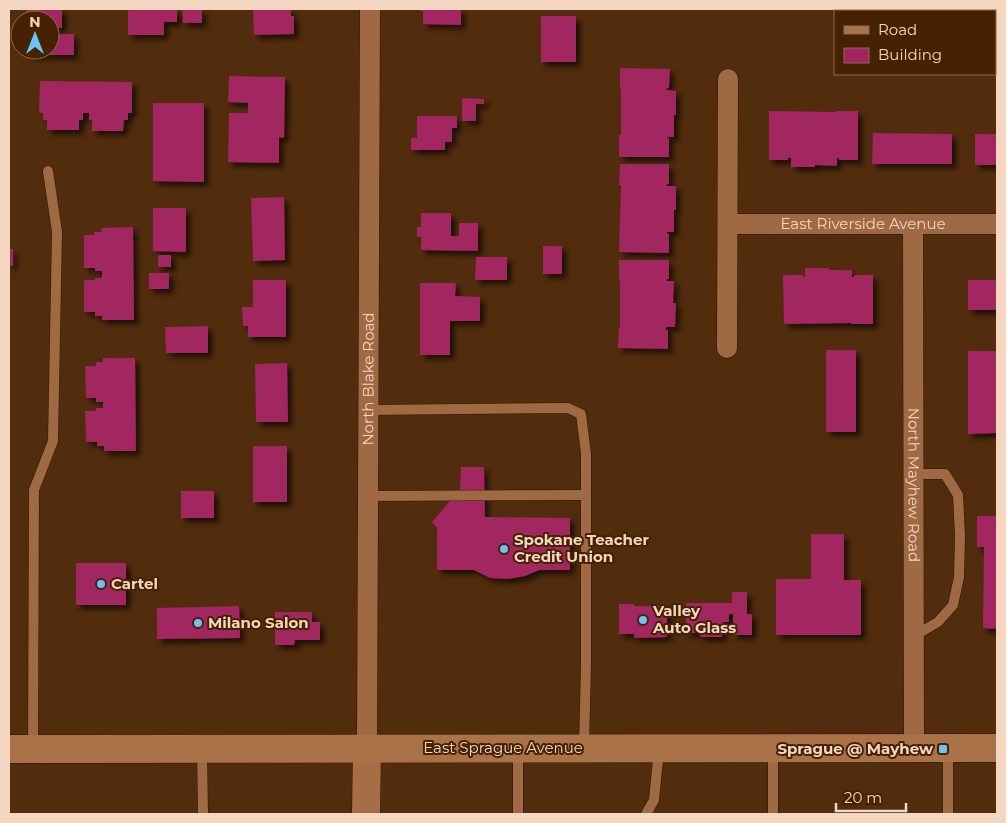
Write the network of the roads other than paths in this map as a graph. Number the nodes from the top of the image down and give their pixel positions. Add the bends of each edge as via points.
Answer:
1 (370, 9) edge
2 (728, 79) dead end
3 (48, 171) dead end
4 (728, 224) junction
5 (913, 224) junction
6 (997, 224) edge
7 (727, 348) dead end
8 (368, 410) junction
9 (914, 474) junction
10 (368, 496) junction
11 (586, 496) junction
12 (914, 636) junction
13 (518, 748) junction
14 (584, 748) junction
15 (659, 748) junction
16 (773, 748) junction
17 (914, 748) junction
18 (948, 748) junction
19 (997, 748) edge
20 (21, 749) edge
21 (202, 749) junction
22 (367, 749) junction
23 (203, 814) edge
24 (366, 814) edge
25 (518, 814) edge
26 (646, 814) edge
27 (773, 814) edge
28 (948, 814) edge

1 - 8 street, North Blake Road
2 - 4 street
3 - 20 lane via 57,232 52,441 34,490
4 - 5 street, East Riverside Avenue
4 - 7 street
5 - 6 street, East Riverside Avenue
5 - 9 street, North Mayhew Road
8 - 10 street, North Blake Road
8 - 11 lane via 568,408 581,414 586,454
9 - 12 street, North Mayhew Road
9 - 12 lane via 945,474 958,495 960,536 959,577 953,605 938,622
10 - 11 lane
10 - 22 street, North Blake Road
11 - 14 lane
12 - 17 street, North Mayhew Road
13 - 14 main road, East Sprague Avenue
13 - 22 main road, East Sprague Avenue
13 - 25 lane
14 - 15 main road, East Sprague Avenue
15 - 16 main road, East Sprague Avenue
15 - 26 lane via 654,800
16 - 17 main road, East Sprague Avenue
16 - 27 lane
17 - 18 main road, East Sprague Avenue
18 - 19 main road, East Sprague Avenue
18 - 28 lane
20 - 21 main road, East Sprague Avenue
21 - 22 main road, East Sprague Avenue
21 - 23 lane
22 - 24 street

